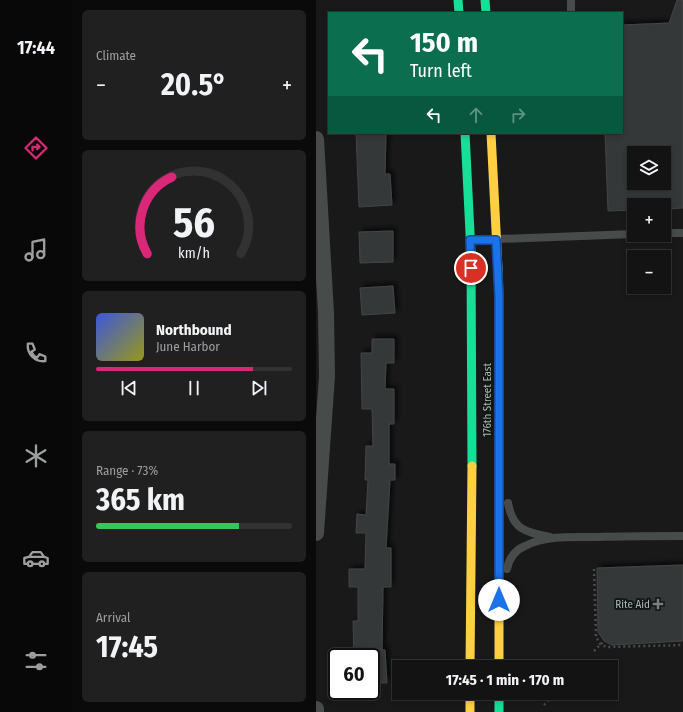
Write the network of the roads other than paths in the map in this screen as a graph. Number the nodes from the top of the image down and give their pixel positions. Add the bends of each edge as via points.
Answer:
1 (458, 0) edge
2 (485, 0) edge
3 (570, 0) edge
4 (459, 12) edge
5 (486, 12) edge
6 (571, 12) edge
7 (465, 134) edge
8 (491, 134) edge
9 (316, 139) edge
10 (317, 156) edge
11 (671, 233) edge
12 (683, 233) edge
13 (627, 234) edge
14 (470, 240) junction
15 (496, 240) junction
16 (319, 428) edge
17 (499, 458) junction
18 (316, 533) edge
19 (683, 536) edge
20 (555, 538) junction
21 (499, 648) junction
22 (470, 660) edge
23 (499, 660) edge
24 (470, 700) edge
25 (499, 700) edge
26 (316, 709) edge
27 (316, 712) edge
28 (470, 712) edge
29 (499, 712) edge

1 - 4 main road
2 - 5 main road
3 - 6 lane
7 - 14 main road, 176th Street East
8 - 15 main road, 176th Street East
9 - 10 street
10 - 16 street via 327,376
11 - 12 lane
13 - 15 lane
14 - 15 lane
14 - 22 main road, 176th Street East
15 - 17 main road, 176th Street East via 499,296
16 - 18 street
17 - 20 lane via 513,520 525,531
17 - 21 main road, 176th Street East
19 - 20 lane
20 - 21 lane via 532,542 511,558 505,576
21 - 23 main road, 176th Street East
24 - 28 main road
25 - 29 main road
26 - 27 street

